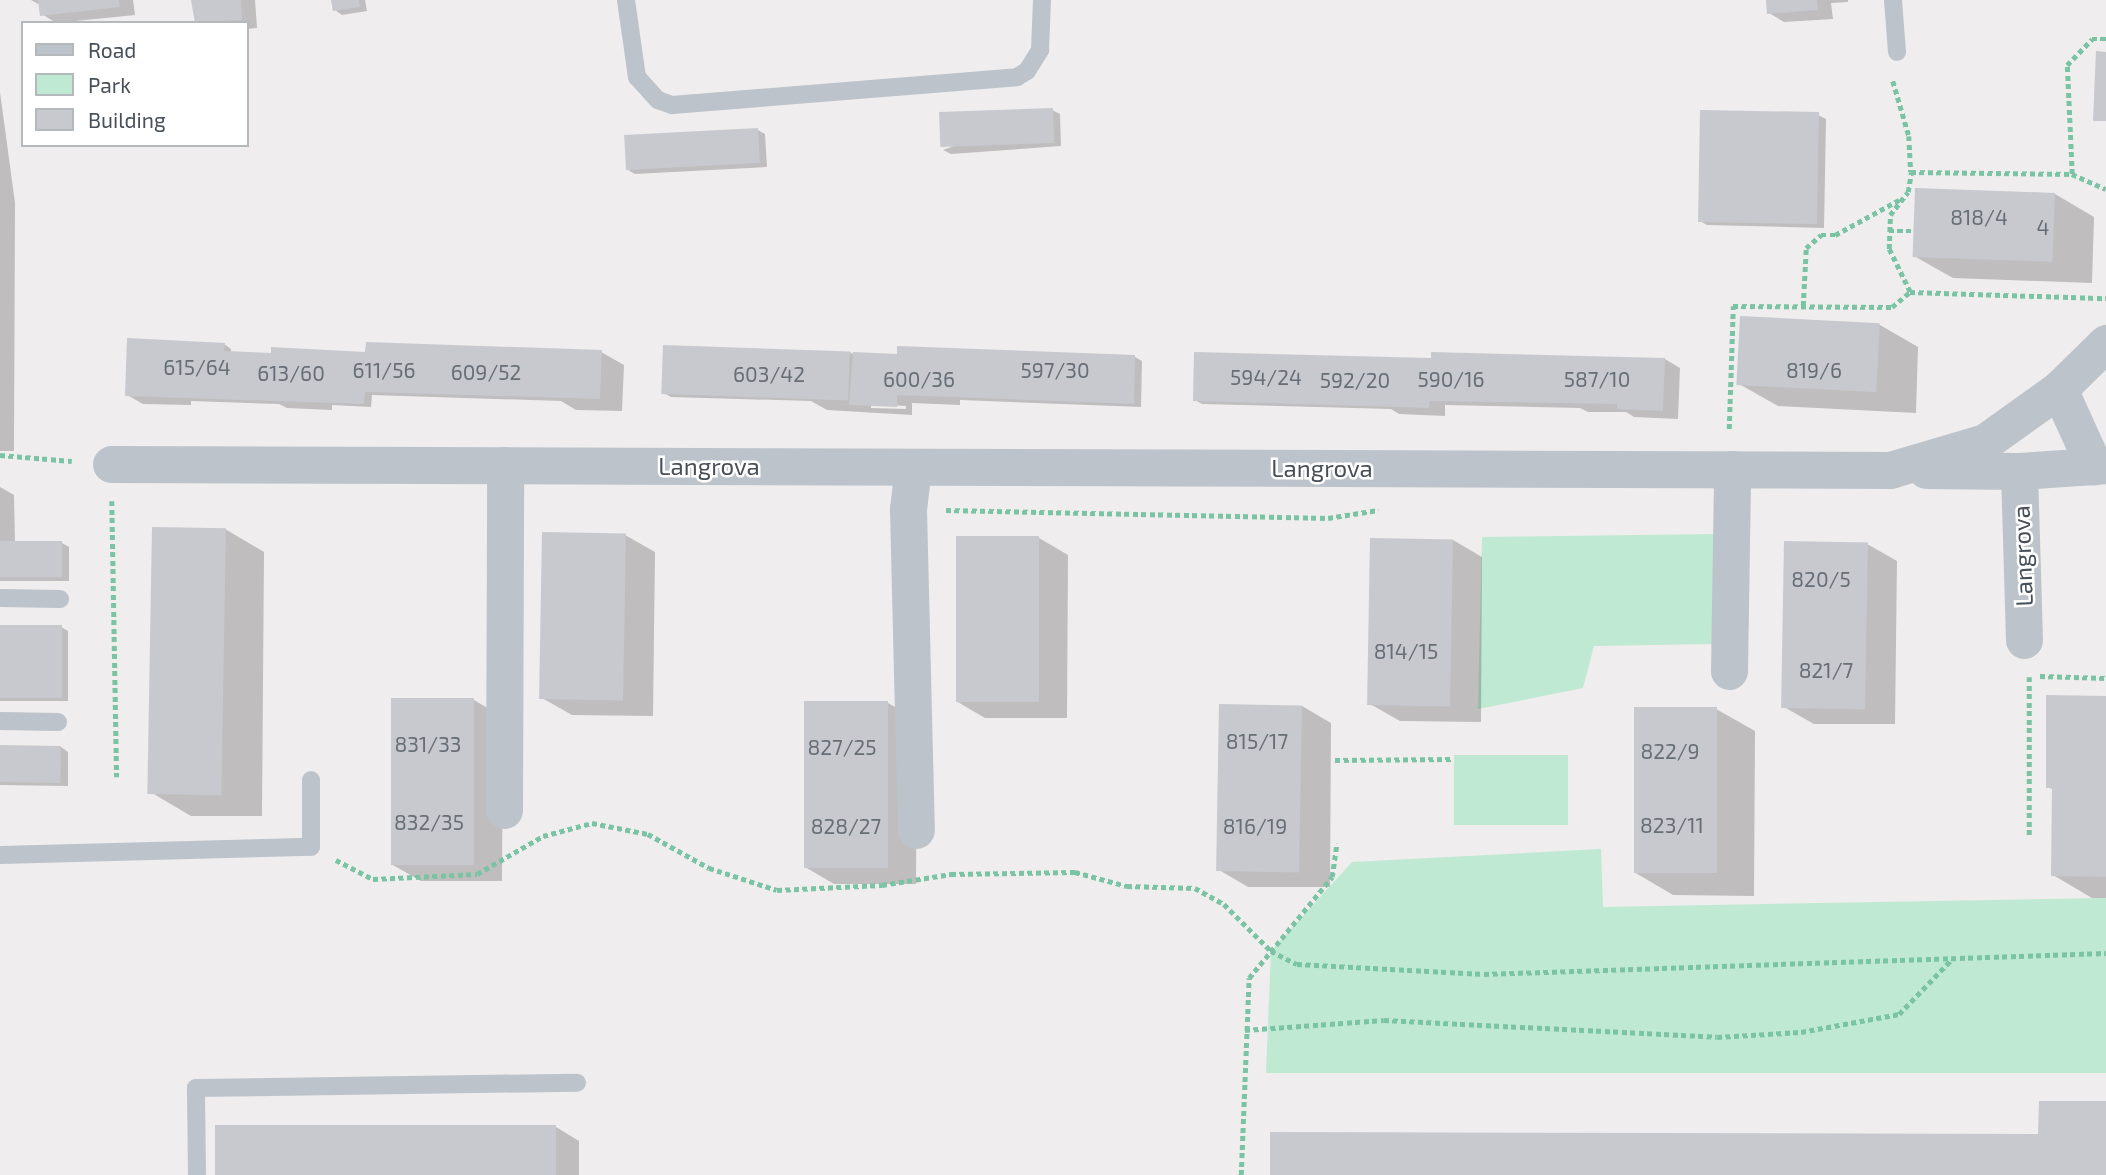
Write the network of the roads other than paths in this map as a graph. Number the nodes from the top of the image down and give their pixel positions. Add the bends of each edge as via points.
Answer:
1 (626, 0) edge
2 (1042, 0) edge
3 (1893, 0) edge
4 (1897, 52) road end
5 (2106, 343) edge
6 (2059, 389) junction
7 (505, 466) junction
8 (2100, 466) edge
9 (913, 467) junction
10 (1732, 469) junction
11 (1890, 470) junction
12 (2019, 471) junction
13 (100, 475) road end
14 (0, 598) edge
15 (60, 599) dead end
16 (2024, 640) dead end
17 (1729, 671) dead end
18 (0, 721) edge
19 (58, 722) dead end
20 (311, 780) dead end
21 (504, 810) dead end
22 (916, 830) dead end
23 (0, 855) edge
24 (577, 1083) dead end
25 (197, 1175) edge

1 - 2 lane via 637,77 658,100 672,105 1017,77 1027,71 1040,50
3 - 4 lane
5 - 6 street, Langrova
6 - 8 street, Langrova
6 - 11 street, Langrova via 1984,442
7 - 9 street, Langrova
7 - 13 street, Langrova
7 - 21 street
8 - 12 street, Langrova
9 - 10 street, Langrova
9 - 22 street via 908,509
10 - 11 street, Langrova
10 - 17 street
11 - 12 street, Langrova
12 - 16 street, Langrova
14 - 15 lane
18 - 19 lane
20 - 23 lane via 310,847
24 - 25 lane via 196,1088

